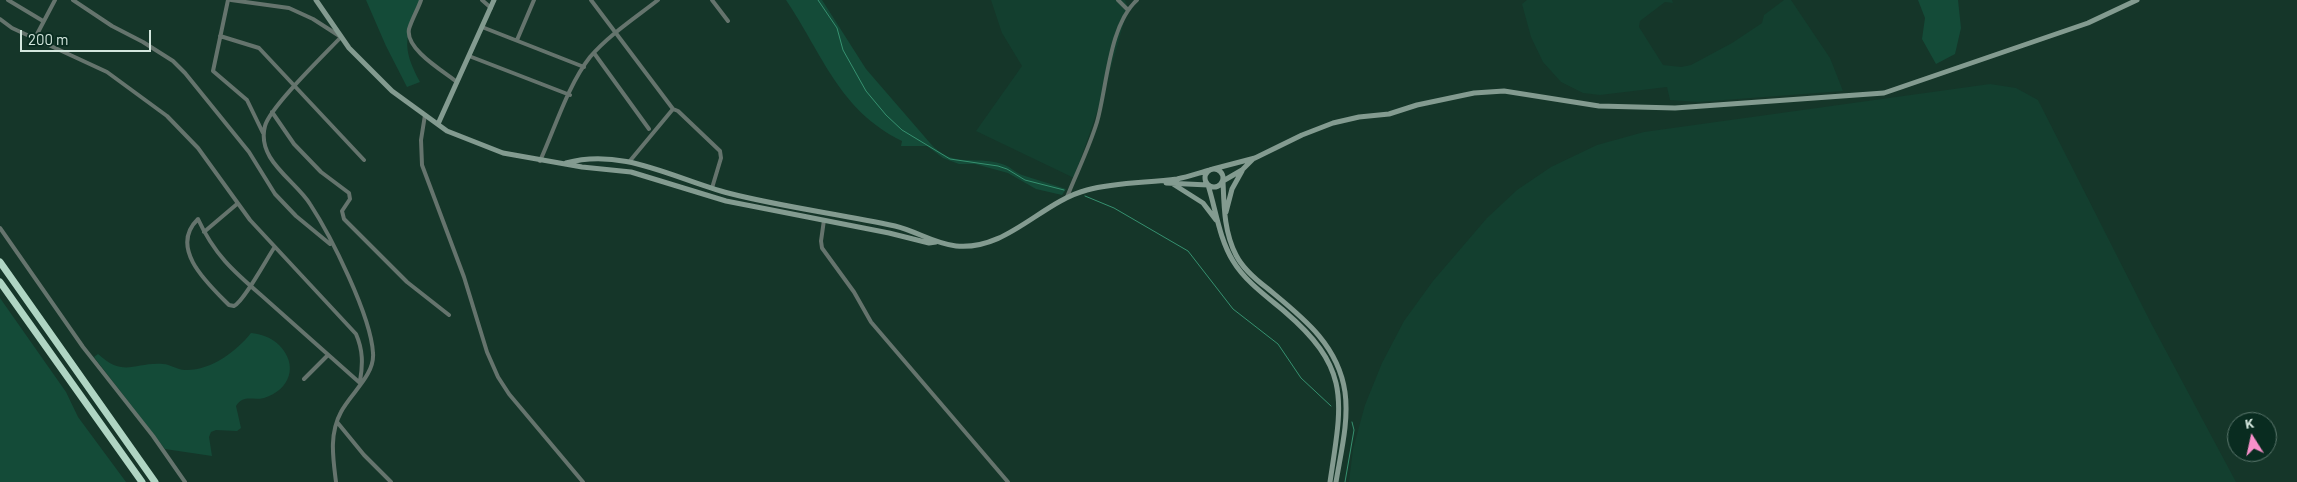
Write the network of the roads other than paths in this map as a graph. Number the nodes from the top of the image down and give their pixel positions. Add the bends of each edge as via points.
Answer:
1 (8, 0) edge
2 (55, 0) edge
3 (73, 0) edge
4 (229, 0) edge
5 (316, 0) edge
6 (421, 0) edge
7 (482, 0) edge
8 (494, 0) edge
9 (534, 0) edge
10 (591, 0) edge
11 (658, 0) edge
12 (712, 0) edge
13 (1118, 0) edge
14 (1137, 0) edge
15 (2137, 0) edge
16 (491, 8) junction
17 (1126, 9) junction
18 (0, 19) edge
19 (43, 21) junction
20 (728, 21) dead end
21 (482, 27) junction
22 (617, 32) junction
23 (220, 36) junction
24 (341, 37) junction
25 (35, 38) junction
26 (517, 40) junction
27 (594, 54) junction
28 (469, 56) junction
29 (584, 67) junction
30 (457, 82) junction
31 (294, 87) junction
32 (570, 95) junction
33 (673, 109) junction
34 (272, 112) junction
35 (425, 116) junction
36 (438, 124) junction
37 (649, 129) dead end
38 (264, 134) junction
39 (1255, 158) junction
40 (364, 160) dead end
41 (540, 160) junction
42 (629, 162) junction
43 (566, 163) junction
44 (1212, 169) junction
45 (1242, 170) junction
46 (1148, 181) junction
47 (1223, 181) junction
48 (1171, 183) junction
49 (1208, 185) junction
50 (712, 188) junction
51 (1067, 197) junction
52 (237, 204) junction
53 (1225, 217) junction
54 (824, 220) junction
55 (1219, 225) junction
56 (0, 228) edge
57 (204, 232) junction
58 (936, 242) junction
59 (333, 247) junction
60 (274, 248) junction
61 (0, 262) edge
62 (0, 282) edge
63 (250, 286) junction
64 (449, 315) dead end
65 (328, 355) junction
66 (304, 380) dead end
67 (360, 384) junction
68 (337, 422) junction
69 (142, 482) edge
70 (155, 482) edge
71 (185, 482) edge
72 (336, 482) edge
73 (391, 482) edge
74 (583, 482) edge
75 (1008, 482) edge
76 (1330, 482) edge
77 (1336, 482) edge

1 - 19 street
2 - 19 street
3 - 59 street via 173,61 249,152 275,194
4 - 23 street
4 - 24 street via 288,8
5 - 24 street
6 - 30 street via 409,31 411,43 421,55
7 - 16 street
8 - 16 street
9 - 26 street
10 - 22 street
11 - 22 street
12 - 20 street
13 - 17 street
14 - 17 street
15 - 39 street via 2088,23 1884,93 1675,108 1599,106 1504,91 1474,93 1333,124
16 - 21 street
17 - 51 street via 1116,36 1096,122
18 - 25 street
19 - 25 street
21 - 26 street
21 - 28 street
22 - 27 street
22 - 33 street
23 - 31 street via 259,48
23 - 38 street via 212,71 248,100
24 - 31 street
24 - 35 street via 392,91
25 - 52 street via 108,72 167,116 198,148
26 - 29 street
27 - 29 street
27 - 37 street
28 - 30 street
28 - 32 street
29 - 32 street
30 - 36 street
31 - 34 street
31 - 40 street
32 - 41 street
33 - 42 street
33 - 50 street via 720,151
34 - 38 street
34 - 64 street via 294,144 321,172 349,193 350,198 342,211 344,219 407,282
35 - 36 street
35 - 74 street via 421,140 422,165 464,277 486,352 509,394
36 - 41 street via 447,131 502,153
38 - 59 street via 273,162 310,204
39 - 44 street
39 - 45 street
41 - 43 street
42 - 43 street via 593,158
42 - 50 street
43 - 54 street via 632,172 726,201
44 - 46 street via 1179,179
44 - 47 street via 1221,172
44 - 49 street via 1205,177
45 - 47 street
45 - 53 street via 1232,190
46 - 48 street
46 - 51 street via 1087,190
47 - 49 street via 1216,187
47 - 53 street
48 - 49 street
48 - 55 street via 1203,203
49 - 55 street
50 - 58 street via 916,231
51 - 58 street via 992,241 977,246
52 - 57 street
52 - 60 street
53 - 77 street via 1228,238 1236,257 1249,274 1311,326 1339,366 1347,408
54 - 58 street
54 - 75 street via 822,248 871,322
55 - 76 street via 1233,262 1244,276 1308,332 1330,364 1340,405
56 - 71 street via 83,347
57 - 63 street via 231,270
57 - 63 street via 198,219 186,240 196,268 210,286 234,306
59 - 67 street via 354,290 372,340 372,363
60 - 63 street
60 - 67 street via 356,334 361,346
61 - 70 highway
62 - 69 highway
63 - 65 street
65 - 66 street
65 - 67 street
67 - 68 street via 340,412
68 - 72 street via 333,435
68 - 73 street

